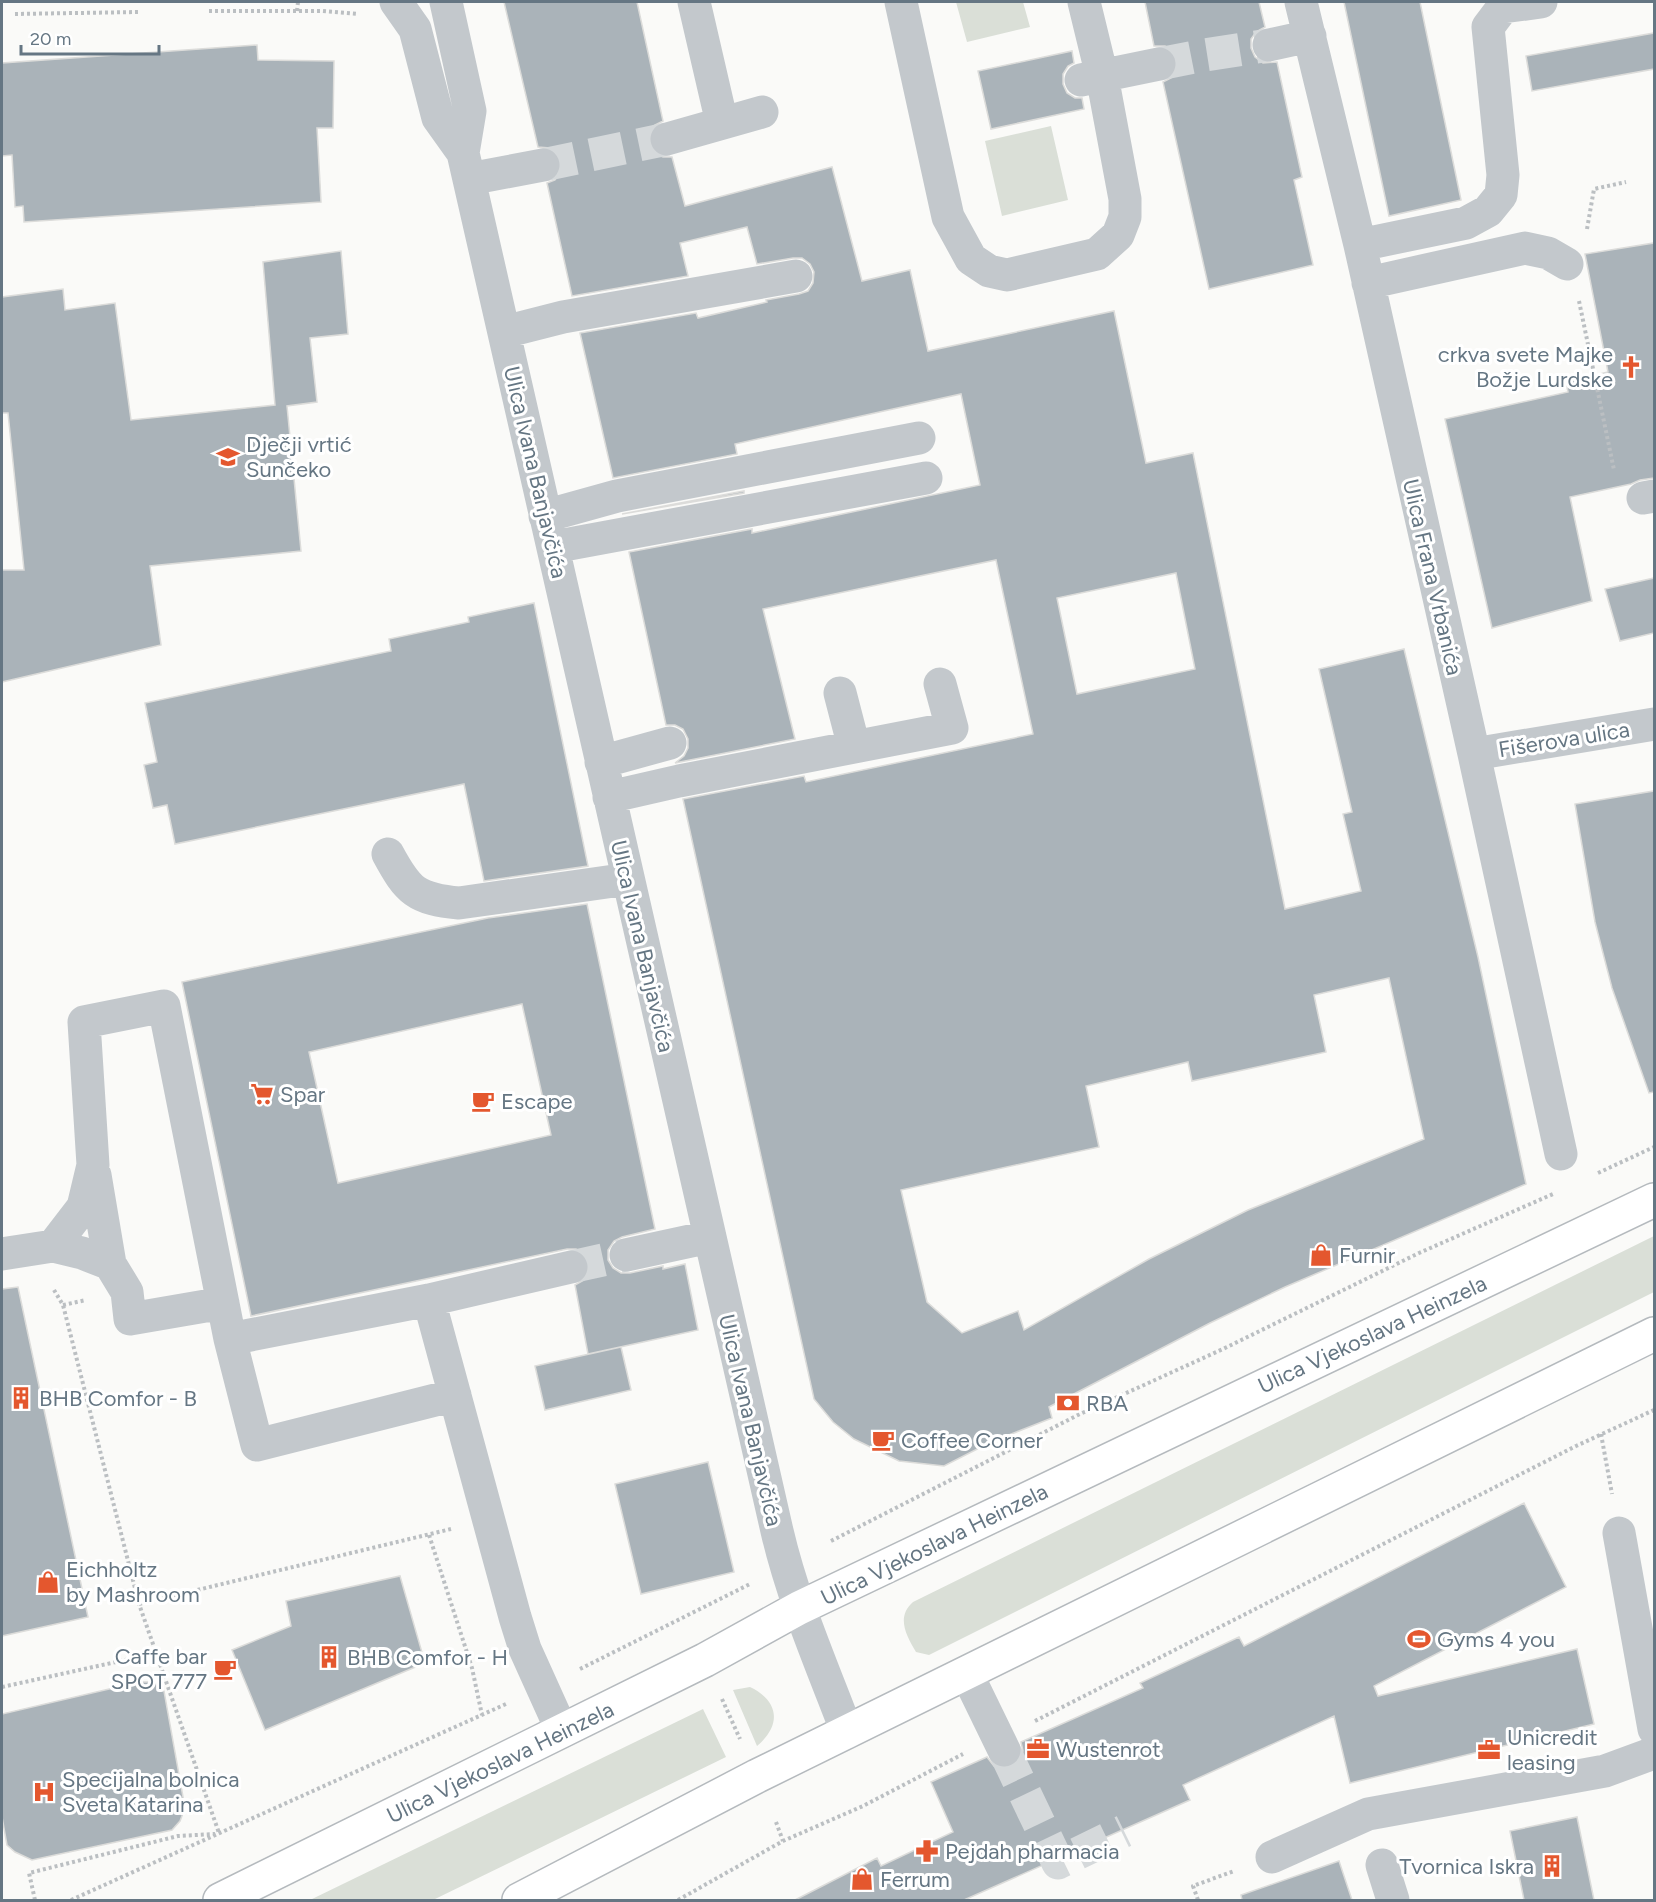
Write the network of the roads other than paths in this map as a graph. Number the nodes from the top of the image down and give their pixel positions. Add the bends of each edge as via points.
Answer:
1 (396, 2) edge
2 (446, 2) edge
3 (694, 2) edge
4 (901, 2) edge
5 (1084, 2) edge
6 (1301, 2) edge
7 (1541, 2) edge
8 (1310, 36) junction
9 (1269, 45) tunnel mouth
10 (1159, 64) tunnel mouth
11 (1091, 78) junction
12 (762, 112) dead end
13 (722, 123) junction
14 (667, 139) tunnel mouth
15 (543, 165) tunnel mouth
16 (466, 166) junction
17 (1360, 245) junction
18 (1567, 264) road end
19 (796, 276) dead end
20 (1368, 283) junction
21 (504, 332) junction
22 (919, 438) dead end
23 (926, 478) dead end
24 (545, 516) junction
25 (553, 548) junction
26 (940, 684) dead end
27 (840, 693) dead end
28 (1654, 724) edge
29 (670, 743) dead end
30 (854, 747) junction
31 (1474, 754) junction
32 (601, 762) junction
33 (609, 798) junction
34 (388, 854) dead end
35 (628, 879) junction
36 (1561, 1154) dead end
37 (93, 1165) junction
38 (1654, 1200) edge
39 (710, 1237) junction
40 (53, 1246) junction
41 (2, 1254) edge
42 (626, 1255) tunnel mouth
43 (110, 1264) junction
44 (571, 1267) tunnel mouth
45 (429, 1300) junction
46 (223, 1303) junction
47 (1654, 1334) edge
48 (230, 1339) junction
49 (455, 1395) junction
50 (1619, 1533) road end
51 (799, 1608) junction
52 (1645, 1622) edge
53 (967, 1674) junction
54 (1654, 1729) edge
55 (562, 1731) junction
56 (847, 1732) junction
57 (1004, 1750) tunnel mouth
58 (1654, 1753) edge
59 (1272, 1857) road end
60 (1382, 1865) dead end
61 (220, 1900) edge
62 (519, 1900) edge
63 (1393, 1900) edge

1 - 16 street, Ulica Ivana Banjavčića via 415,29 438,118
2 - 16 street, Ulica Ivana Banjavčića via 470,111
3 - 13 street
4 - 11 street via 948,217 971,259 989,271 1007,274 1096,254 1118,235 1125,217 1125,199
5 - 11 street
6 - 8 street, Ulica Frana Vrbanića
7 - 17 street via 1503,7 1488,27 1503,175 1501,195 1488,211 1466,223
8 - 9 street
8 - 17 street, Ulica Frana Vrbanića
10 - 11 street
12 - 13 street
13 - 14 street
15 - 16 street
16 - 21 street, Ulica Ivana Banjavčića
17 - 20 street, Ulica Frana Vrbanića
18 - 20 street via 1548,253 1525,248
19 - 21 street via 563,316
20 - 31 street, Ulica Frana Vrbanića
21 - 24 street, Ulica Ivana Banjavčića
22 - 24 street via 617,496
23 - 25 street
24 - 25 street, Ulica Ivana Banjavčića
25 - 32 street, Ulica Ivana Banjavčića
26 - 30 street via 952,728
27 - 30 street
28 - 31 street, Fišerova ulica
29 - 32 street
30 - 33 street
31 - 36 street, Ulica Frana Vrbanića
32 - 33 street, Ulica Ivana Banjavčića
33 - 35 street, Ulica Ivana Banjavčića
34 - 35 street via 402,880 419,895 439,901 459,903
35 - 39 street, Ulica Ivana Banjavčića
37 - 40 street via 83,1207
37 - 43 street
37 - 46 street via 84,1022 164,1006
38 - 51 main road, Ulica Vjekoslava Heinzela
39 - 42 street
39 - 51 street, Ulica Ivana Banjavčića via 782,1554
40 - 41 street
40 - 43 street
43 - 46 street via 127,1292 130,1319
44 - 45 street
45 - 48 street
45 - 49 street
46 - 48 street
47 - 53 main road
48 - 49 street via 256,1444
49 - 55 street via 525,1649
50 - 52 street
51 - 55 main road, Ulica Vjekoslava Heinzela
51 - 56 street, Ulica Ivana Banjavčića
52 - 54 street
53 - 56 main road
53 - 57 street
55 - 61 main road, Ulica Vjekoslava Heinzela
56 - 62 main road
58 - 59 street via 1605,1770 1368,1814
60 - 63 street

